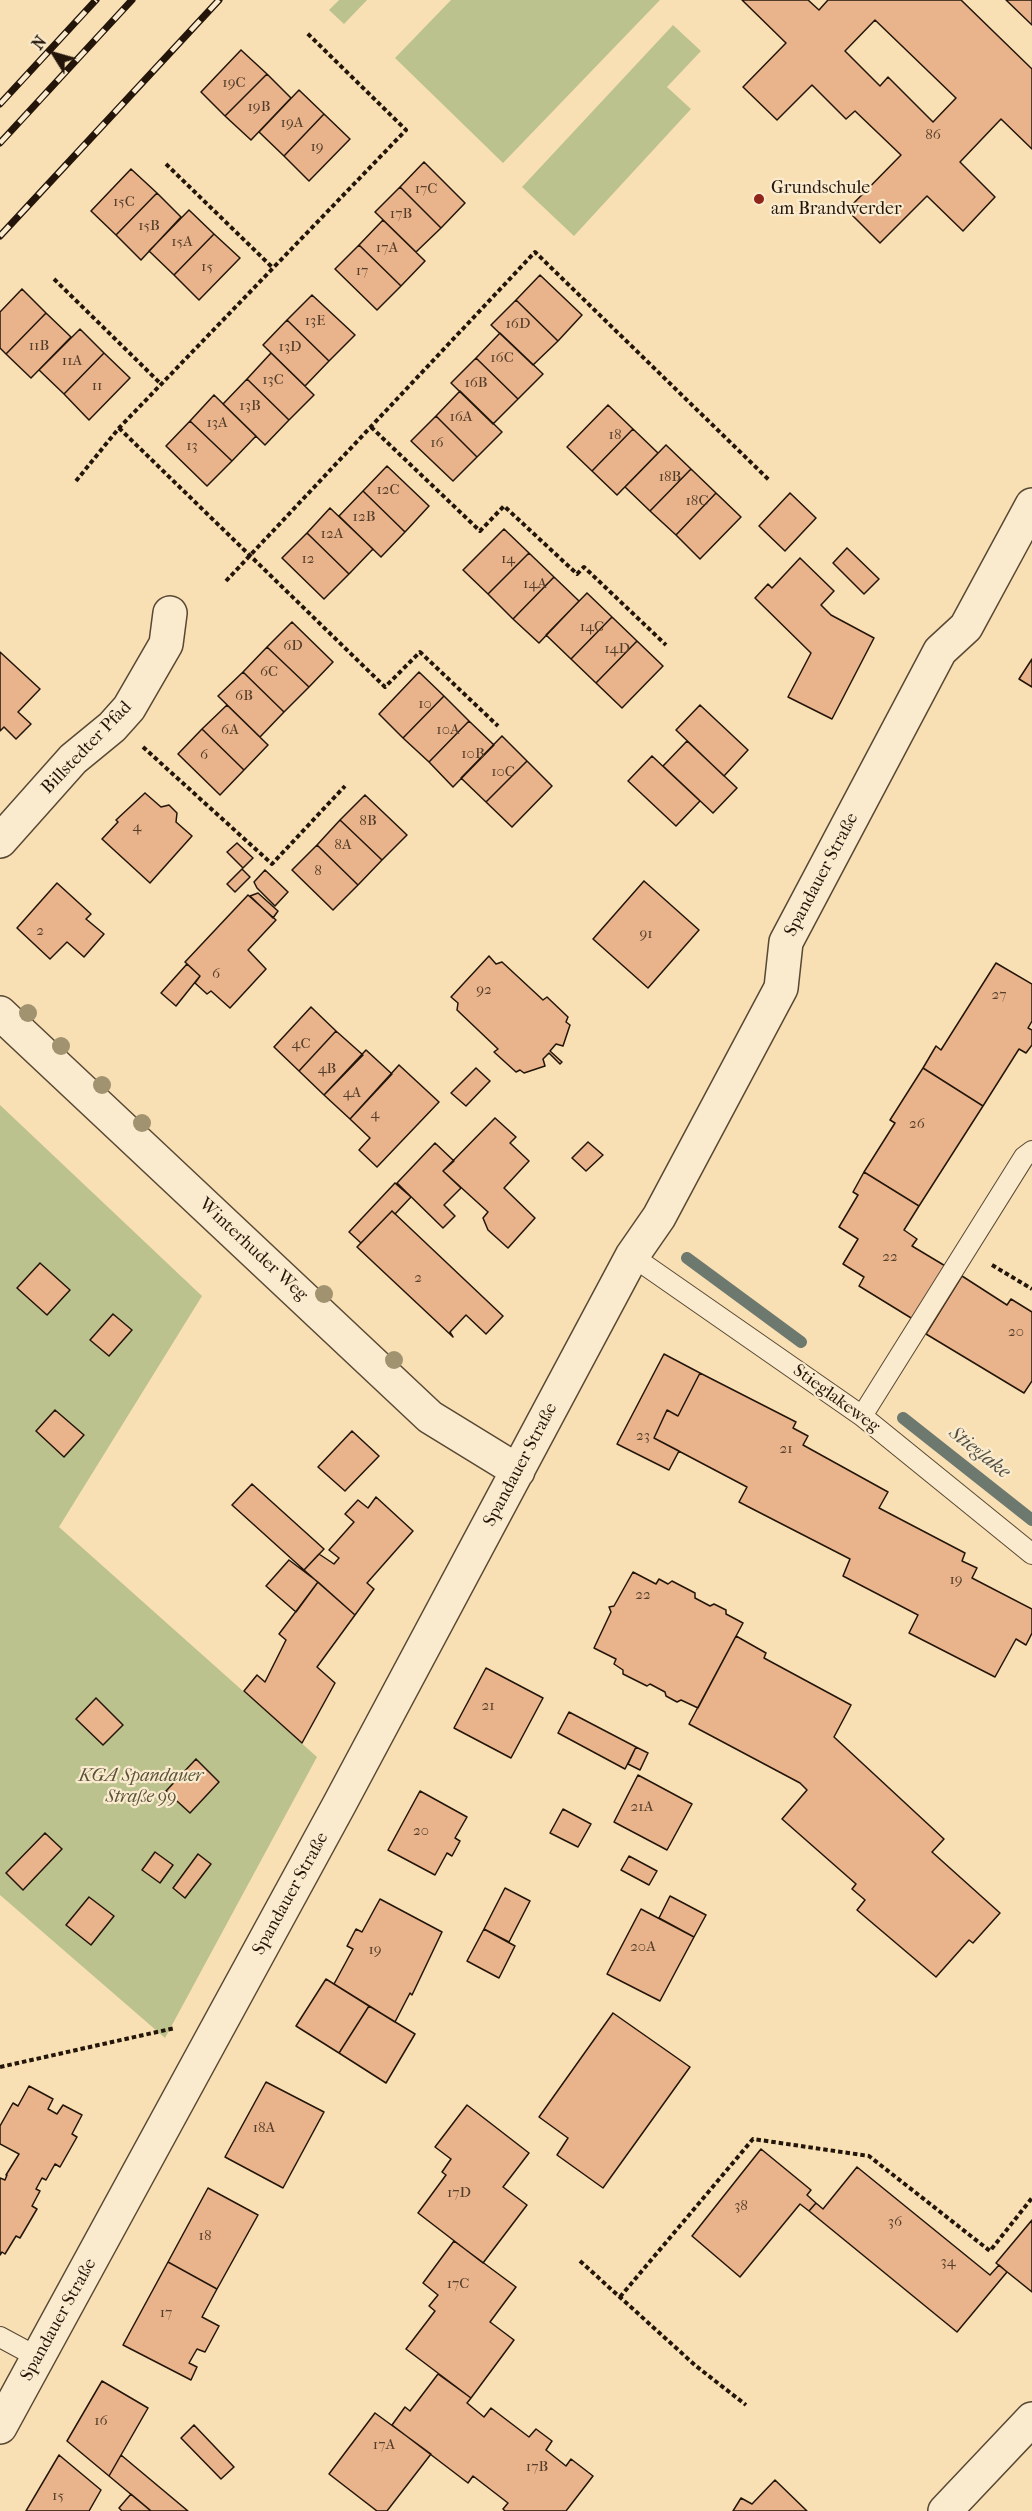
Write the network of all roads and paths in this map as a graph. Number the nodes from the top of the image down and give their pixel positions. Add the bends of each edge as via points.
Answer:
1 (306, 32) dead end
2 (166, 164) dead end
3 (273, 268) junction
4 (54, 279) dead end
5 (161, 384) junction
6 (370, 427) junction
7 (118, 428) junction
8 (769, 480) dead end
9 (76, 481) dead end
10 (1032, 505) edge
11 (249, 556) junction
12 (226, 581) dead end
13 (170, 613) dead end
14 (666, 645) dead end
15 (498, 726) dead end
16 (140, 744) dead end
17 (345, 786) dead end
18 (0, 841) edge
19 (0, 1013) edge
20 (1032, 1152) edge
21 (966, 1249) junction
22 (632, 1256) junction
23 (1032, 1289) edge
24 (862, 1416) junction
25 (518, 1471) junction
26 (1032, 1554) edge
27 (179, 2027) dead end
28 (0, 2067) edge
29 (1032, 2198) edge
30 (580, 2261) dead end
31 (620, 2297) junction
32 (0, 2337) edge
33 (39, 2358) junction
34 (746, 2405) dead end
35 (1032, 2419) edge
36 (0, 2427) edge
37 (945, 2511) edge

1 - 3 path via 406,130
2 - 3 path
3 - 5 path
4 - 5 path
5 - 7 path
6 - 8 path via 535,252
6 - 11 path
6 - 14 path via 480,531 504,506 577,574 584,567
7 - 9 path
7 - 11 path
10 - 22 street, Spandauer Straße via 966,627 940,651 786,942 780,988 659,1217
11 - 12 path
11 - 15 path via 385,687 420,651
13 - 18 street, Billstedter Pfad via 166,644 129,708 73,759
16 - 17 path via 272,864
19 - 25 street, Winterhuder Weg via 430,1417
20 - 21 lane via 1024,1157
21 - 23 path
21 - 24 lane
22 - 24 lane, Stieglakeweg
22 - 25 street, Spandauer Straße
24 - 26 lane, Stieglakeweg
25 - 33 street, Spandauer Straße
27 - 28 path
29 - 31 path via 990,2251 869,2156 753,2139
30 - 31 path
31 - 34 path
32 - 33 lane
33 - 36 street, Spandauer Straße
35 - 37 street

